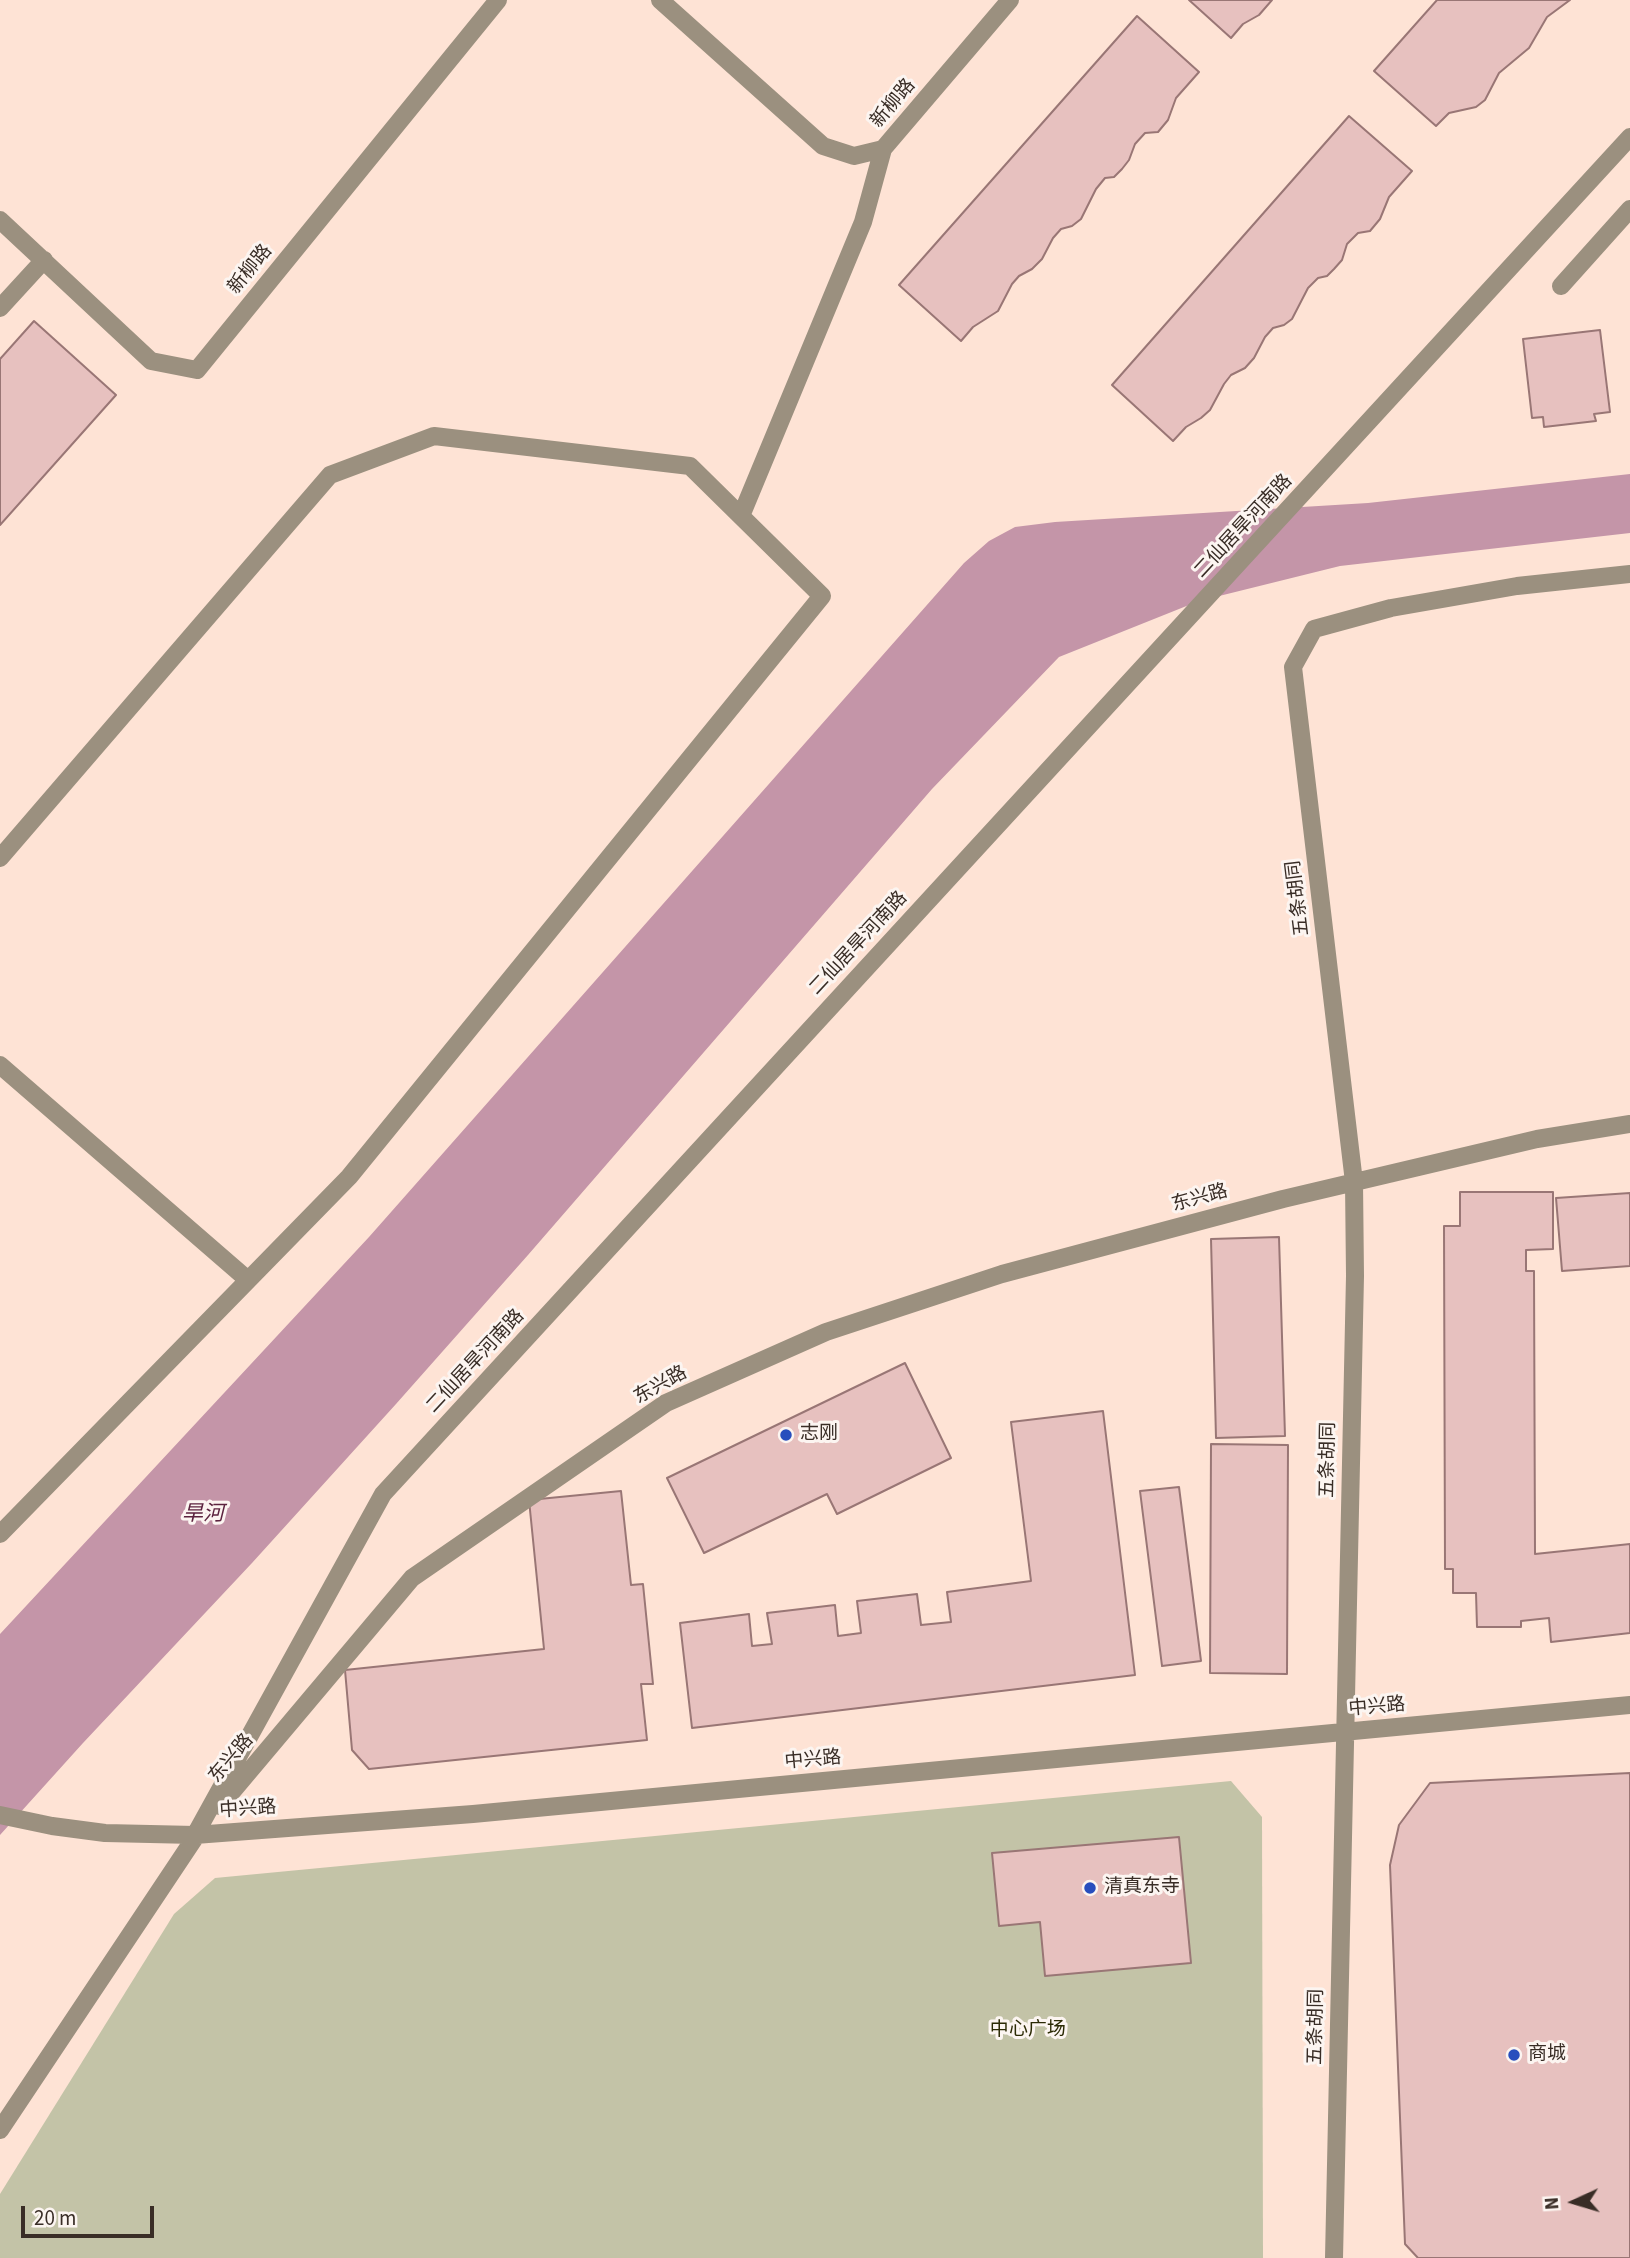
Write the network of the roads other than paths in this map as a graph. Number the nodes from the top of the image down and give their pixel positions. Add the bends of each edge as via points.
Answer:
1 (498, 0) edge
2 (660, 0) edge
3 (1010, 0) edge
4 (1630, 137) edge
5 (883, 149) junction
6 (1630, 209) edge
7 (0, 220) edge
8 (44, 260) junction
9 (1561, 286) dead end
10 (0, 308) edge
11 (741, 516) junction
12 (1630, 574) edge
13 (0, 858) edge
14 (0, 1065) edge
15 (1630, 1124) edge
16 (1354, 1182) junction
17 (248, 1280) junction
18 (0, 1534) edge
19 (1630, 1705) edge
20 (1344, 1732) junction
21 (0, 1815) edge
22 (195, 1835) junction
23 (0, 2130) edge
24 (1334, 2258) edge

1 - 8 street, 新柳路 via 197,370 151,361
2 - 5 street, 新柳路 via 822,146 854,156
3 - 5 street, 新柳路
4 - 22 street, 二仙居旱河南路 via 383,1494
5 - 11 street via 863,222
6 - 9 street
7 - 8 street, 新柳路
8 - 10 street
11 - 13 street via 690,467 434,436 330,475
11 - 17 street via 822,596 349,1177
12 - 16 street, 五条胡同 via 1517,586 1391,608 1314,629 1293,667
14 - 17 street
15 - 16 street, 东兴路 via 1537,1139
16 - 20 street, 五条胡同
16 - 22 street, 东兴路 via 990,1278 826,1332 666,1403 412,1578
17 - 18 street
19 - 20 street, 中兴路
20 - 22 street, 中兴路 via 486,1813
20 - 24 street, 五条胡同
21 - 22 street, 中兴路 via 104,1833
22 - 23 street, 东兴路

